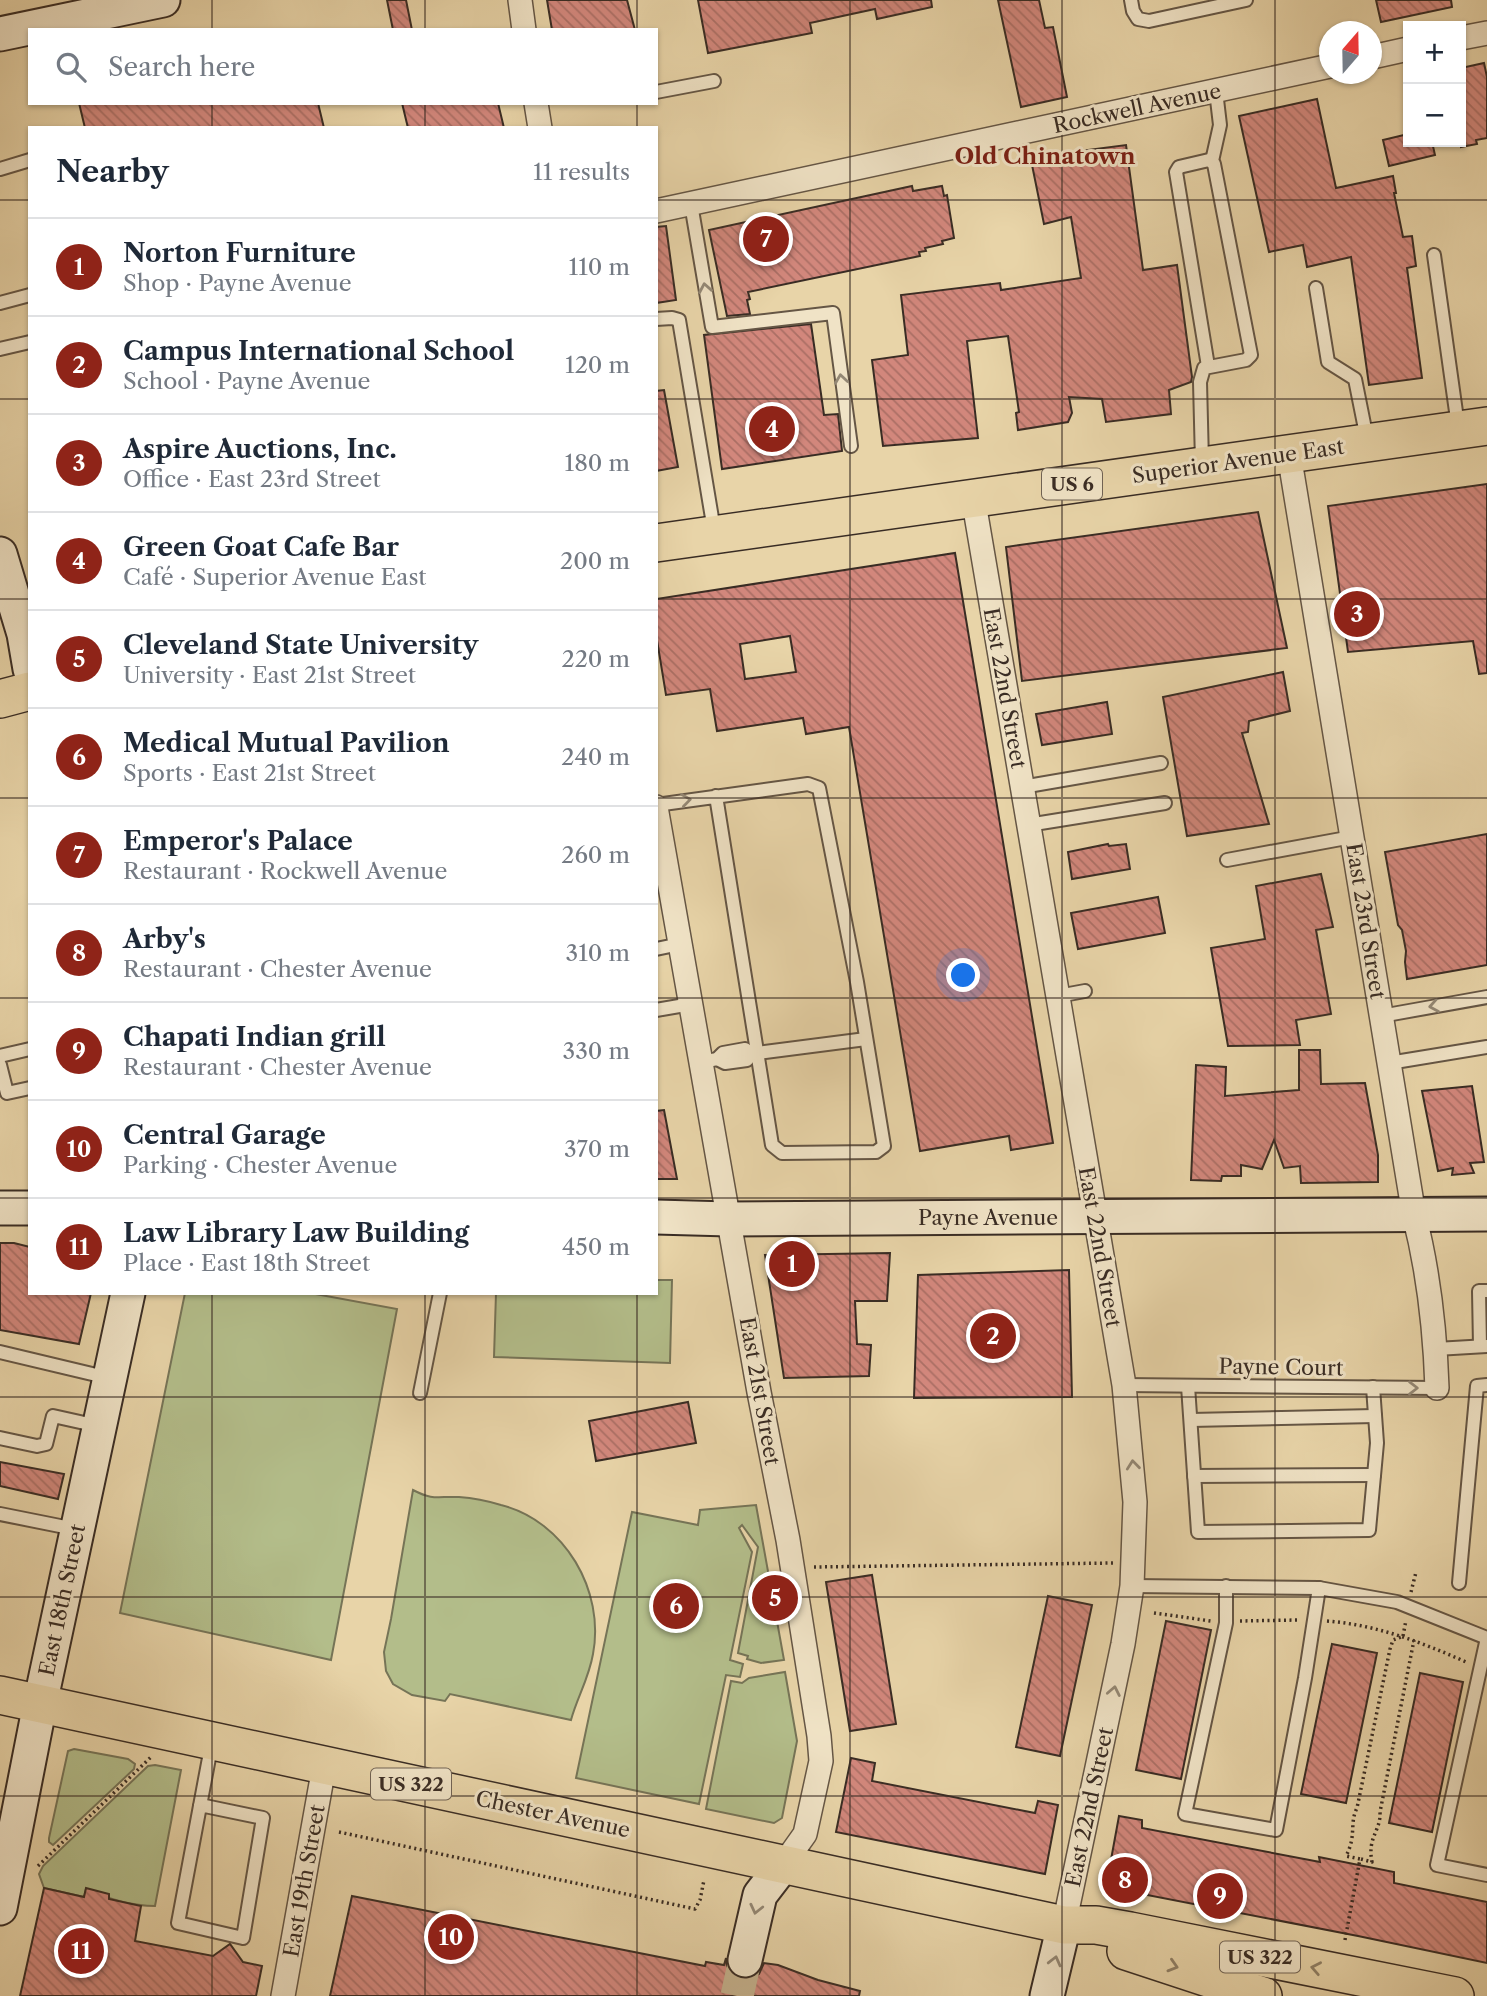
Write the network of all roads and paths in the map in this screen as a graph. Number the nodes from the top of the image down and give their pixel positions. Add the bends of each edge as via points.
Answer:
1 (163, 0) edge
2 (520, 0) edge
3 (1131, 0) edge
4 (1247, 0) edge
5 (524, 28) edge
6 (1487, 33) edge
7 (0, 34) edge
8 (1466, 37) edge
9 (1403, 50) edge
10 (1382, 55) edge
11 (1319, 68) edge
12 (714, 81) dead end
13 (1216, 91) junction
14 (658, 92) edge
15 (537, 105) edge
16 (540, 126) edge
17 (28, 161) edge
18 (1212, 161) junction
19 (0, 169) edge
20 (691, 204) junction
21 (658, 211) edge
22 (1434, 255) dead end
23 (1316, 288) dead end
24 (28, 296) edge
25 (0, 303) edge
26 (658, 319) edge
27 (28, 342) edge
28 (0, 349) edge
29 (1208, 366) junction
30 (1473, 428) edge
31 (1367, 443) junction
32 (851, 446) dead end
33 (1289, 454) junction
34 (1202, 466) junction
35 (973, 498) junction
36 (715, 534) junction
37 (658, 543) edge
38 (0, 554) edge
39 (28, 657) edge
40 (28, 692) edge
41 (0, 699) edge
42 (1161, 763) dead end
43 (1022, 787) junction
44 (716, 796) junction
45 (1165, 803) dead end
46 (658, 806) edge
47 (658, 818) edge
48 (1028, 825) junction
49 (1352, 837) junction
50 (1227, 860) dead end
51 (680, 944) junction
52 (658, 949) edge
53 (1085, 991) dead end
54 (1058, 996) junction
55 (1487, 997) edge
56 (691, 1004) junction
57 (658, 1010) edge
58 (1381, 1016) junction
59 (866, 1039) junction
60 (1487, 1048) edge
61 (28, 1049) edge
62 (755, 1054) junction
63 (0, 1056) edge
64 (709, 1060) junction
65 (1389, 1063) junction
66 (0, 1065) edge
67 (28, 1088) edge
68 (0, 1208) edge
69 (28, 1208) edge
70 (1487, 1214) edge
71 (1414, 1215) junction
72 (658, 1217) edge
73 (1095, 1217) junction
74 (729, 1219) junction
75 (1487, 1291) edge
76 (128, 1295) edge
77 (440, 1295) edge
78 (1483, 1346) edge
79 (1436, 1349) junction
80 (0, 1352) edge
81 (110, 1378) junction
82 (1124, 1385) junction
83 (1487, 1385) edge
84 (1188, 1386) junction
85 (1373, 1387) junction
86 (1437, 1388) joint
87 (420, 1393) dead end
88 (1375, 1416) junction
89 (1191, 1420) junction
90 (99, 1427) junction
91 (0, 1438) edge
92 (1374, 1475) junction
93 (1194, 1476) junction
94 (0, 1514) edge
95 (78, 1530) junction
96 (1113, 1563) dead end
97 (808, 1567) dead end
98 (1459, 1583) dead end
99 (1132, 1586) junction
100 (1226, 1586) junction
101 (1319, 1588) junction
102 (1154, 1613) dead end
103 (1314, 1620) junction
104 (1226, 1621) junction
105 (1403, 1636) junction
106 (1487, 1638) edge
107 (1414, 1640) junction
108 (1480, 1668) junction
109 (0, 1695) edge
110 (40, 1704) junction
111 (212, 1742) junction
112 (151, 1757) dead end
113 (324, 1767) junction
114 (200, 1805) junction
115 (339, 1832) dead end
116 (1360, 1859) junction
117 (783, 1865) junction
118 (38, 1866) dead end
119 (1487, 1875) edge
120 (705, 1880) dead end
121 (0, 1908) edge
122 (1064, 1925) junction
123 (1345, 1940) dead end
124 (745, 1960) tunnel mouth
125 (1221, 1989) edge
126 (283, 1996) edge
127 (1047, 1996) edge
128 (1263, 1996) edge
129 (1455, 1996) edge

1 - 7 street via 78,13
2 - 5 street
3 - 4 lane via 1139,19 1149,21
6 - 8 street
9 - 10 street
11 - 13 street, Rockwell Avenue
12 - 14 lane
13 - 18 lane via 1220,125
13 - 20 street, Rockwell Avenue
15 - 16 street
17 - 19 lane
18 - 29 lane via 1179,167 1176,173
18 - 29 lane via 1251,355 1246,360
20 - 21 street, Rockwell Avenue
32 -> 20 lane via 834,313 712,327
22 - 30 lane
23 - 31 lane via 1328,362 1355,379
24 - 25 lane
26 - 36 lane via 679,320
27 - 28 lane
29 - 34 lane via 1200,382
30 - 31 main road, Superior Avenue East / US 6
31 - 33 main road, Superior Avenue East / US 6
33 - 34 main road, Superior Avenue East / US 6
33 - 49 street, East 23rd Street
34 - 35 main road, Superior Avenue East / US 6
35 - 36 main road, Superior Avenue East / US 6
35 - 43 street, East 22nd Street
36 - 37 main road, Superior Avenue East / US 6
38 - 39 street
40 - 41 main road
42 - 43 lane
43 - 48 street, East 22nd Street
46 -> 44 lane
44 - 59 lane via 808,784 819,788
44 - 62 lane
45 - 48 lane
47 - 51 street, East 21st Street
48 - 54 street, East 22nd Street
49 - 50 lane
49 - 58 street, East 23rd Street
51 - 52 lane
51 - 56 street, East 21st Street
53 - 54 lane
54 - 73 street, East 22nd Street
55 -> 58 lane
56 - 57 lane
56 - 64 street, East 21st Street
58 - 65 street, East 23rd Street
59 - 62 lane
59 - 62 lane via 884,1146 876,1152 782,1153 772,1145
60 - 65 lane
61 - 63 lane
62 - 64 lane via 725,1063
64 - 74 street, East 21st Street
65 - 71 street, East 23rd Street
66 - 67 lane via 7,1093
68 - 69 street
70 - 71 street, Payne Avenue
71 - 73 street, Payne Avenue
71 - 79 street, East 23rd Street via 1426,1264
72 - 74 street, Payne Avenue
73 - 74 street, Payne Avenue
73 - 82 street, East 22nd Street
74 - 117 street, East 21st Street via 819,1736 821,1761 805,1834
75 - 78 lane via 1479,1291
76 - 81 street, East 18th Street
77 - 87 lane
78 - 79 lane
79 - 86 street, East 23rd Street
80 - 81 lane
81 - 90 street, East 18th Street
82 - 84 lane, Payne Court
99 -> 82 street, East 22nd Street via 1135,1502
83 - 98 lane via 1477,1386
84 - 85 lane, Payne Court
84 - 89 lane
85 -> 86 lane, Payne Court
85 - 88 lane
88 - 89 lane
88 - 92 lane
89 - 93 lane
90 - 91 lane via 53,1416 47,1444
90 - 95 street, East 18th Street
92 - 93 lane
92 - 93 lane via 1368,1530 1198,1532
94 - 95 lane
95 - 110 street, East 18th Street
96 - 97 path
99 - 100 lane
122 -> 99 street, East 22nd Street
100 - 101 lane
100 - 104 lane
101 - 103 lane
101 - 106 lane via 1397,1602
102 - 104 path
103 - 104 path
103 - 104 lane via 1276,1830 1185,1814
103 - 105 path
105 - 107 path
105 - 116 path via 1393,1640 1390,1649 1353,1816 1353,1842 1346,1856
106 - 108 lane
107 - 108 path
107 - 116 path via 1380,1821 1370,1844 1372,1862
108 - 119 lane via 1437,1865
109 - 110 main road, Chester Avenue / US 322
110 - 111 main road, Chester Avenue / US 322
110 - 121 street, East 18th Street
111 - 113 main road, Chester Avenue / US 322
111 - 114 lane
112 - 118 path
113 - 117 main road, Chester Avenue / US 322
113 - 126 street, East 19th Street
114 - 114 lane via 178,1923 243,1938 263,1818
115 - 120 path via 695,1909
116 - 123 path
117 - 122 main road, Chester Avenue / US 322
117 -> 124 street, East 21st Street via 760,1895
122 -> 125 main road, Chester Avenue / US 322 via 1095,1942
127 -> 122 street, East 22nd Street
129 -> 122 main road, Chester Avenue / US 322 via 1119,1929
125 - 128 main road, Chester Avenue / US 322

